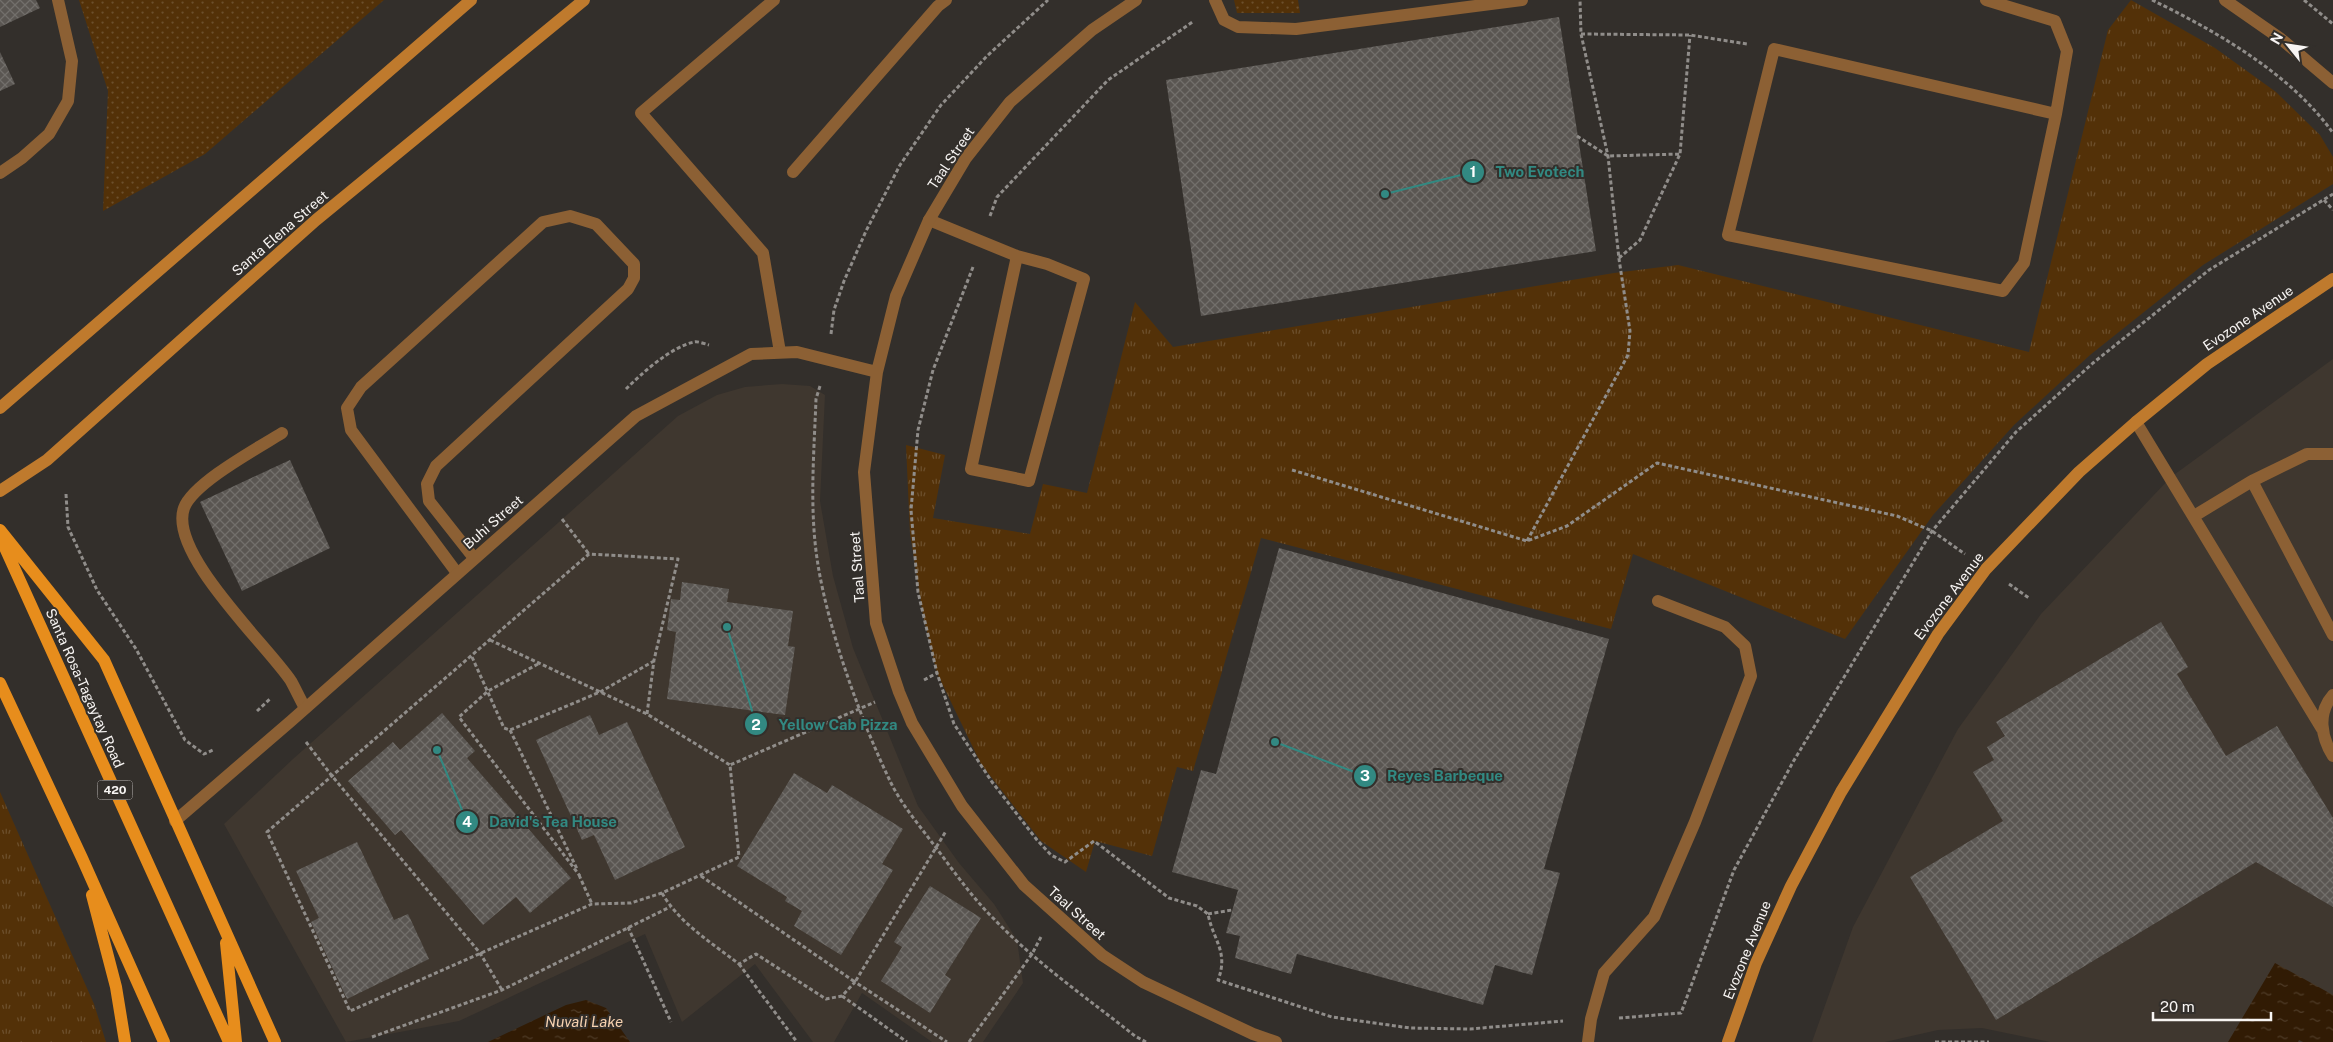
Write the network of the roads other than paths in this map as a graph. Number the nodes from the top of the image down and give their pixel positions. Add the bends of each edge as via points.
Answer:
1 (58, 0) edge
2 (471, 0) edge
3 (584, 0) edge
4 (774, 0) edge
5 (946, 0) edge
6 (1136, 0) edge
7 (1522, 0) edge
8 (1986, 0) edge
9 (2225, 0) edge
10 (1216, 2) edge
11 (2333, 83) edge
12 (2056, 114) junction
13 (793, 172) dead end
14 (0, 173) edge
15 (929, 220) junction
16 (1017, 256) junction
17 (2333, 279) edge
18 (780, 352) junction
19 (877, 372) junction
20 (0, 408) edge
21 (2136, 422) junction
22 (282, 433) dead end
23 (2333, 454) edge
24 (2252, 481) junction
25 (0, 491) edge
26 (2194, 516) junction
27 (0, 530) edge
28 (0, 538) edge
29 (474, 558) junction
30 (457, 573) junction
31 (1658, 601) dead end
32 (2333, 635) edge
33 (0, 683) edge
34 (2333, 696) edge
35 (3, 697) edge
36 (305, 708) junction
37 (2322, 729) junction
38 (2333, 756) edge
39 (175, 821) junction
40 (82, 858) junction
41 (225, 930) junction
42 (125, 1042) edge
43 (164, 1042) edge
44 (229, 1042) edge
45 (236, 1042) edge
46 (275, 1042) edge
47 (1276, 1042) edge
48 (1588, 1042) edge
49 (1728, 1042) edge

1 - 14 street via 72,61 68,101 49,134
2 - 20 street
3 - 25 street, Santa Elena Street via 316,220 47,460
4 - 18 street via 641,113 763,253
5 - 13 street
6 - 15 street, Taal Street via 1092,30 1010,102 966,158
7 - 10 street via 1296,28 1238,27 1224,20
8 - 12 street via 2054,21 2067,51
9 - 11 street via 2282,39
12 - 12 street via 2024,262 2003,291 1728,235 1774,49
15 - 16 street
15 - 19 street, Taal Street via 896,296
16 - 16 street via 971,468 1029,481 1084,279
17 - 21 street, Evozone Avenue via 2207,364
18 - 19 street, Buhi Street via 797,352
18 - 29 street, Buhi Street via 752,354 636,416
19 - 47 street, Taal Street via 864,472 876,622 898,692 912,723 962,806 1024,885 1054,914 1102,955 1143,982
21 - 26 street
21 - 49 street, Evozone Avenue via 2079,472 1986,569 1938,634 1841,792 1783,903 1756,962
22 - 36 street via 201,486 184,508 182,526 212,586 291,681
23 - 24 street via 2307,454
24 - 26 street
24 - 32 street
26 - 37 street
27 - 39 main road via 104,660
28 - 44 main road, Santa Rosa-Tagaytay Road / 420
29 - 30 street, Buhi Street
29 - 30 street via 429,501 427,484 436,466 628,289 634,278 634,264 596,224 570,216 543,222 361,387 348,408 351,430
30 - 36 street, Buhi Street
31 - 48 street via 1725,627 1745,646 1751,676 1695,822 1654,917 1604,973
33 - 35 main road
34 - 37 street via 2323,713
35 - 40 main road
36 - 39 street, Buhi Street
37 - 38 street
39 - 41 main road
40 - 42 main road via 116,987
40 - 43 main road
41 - 45 main road
41 - 46 main road

